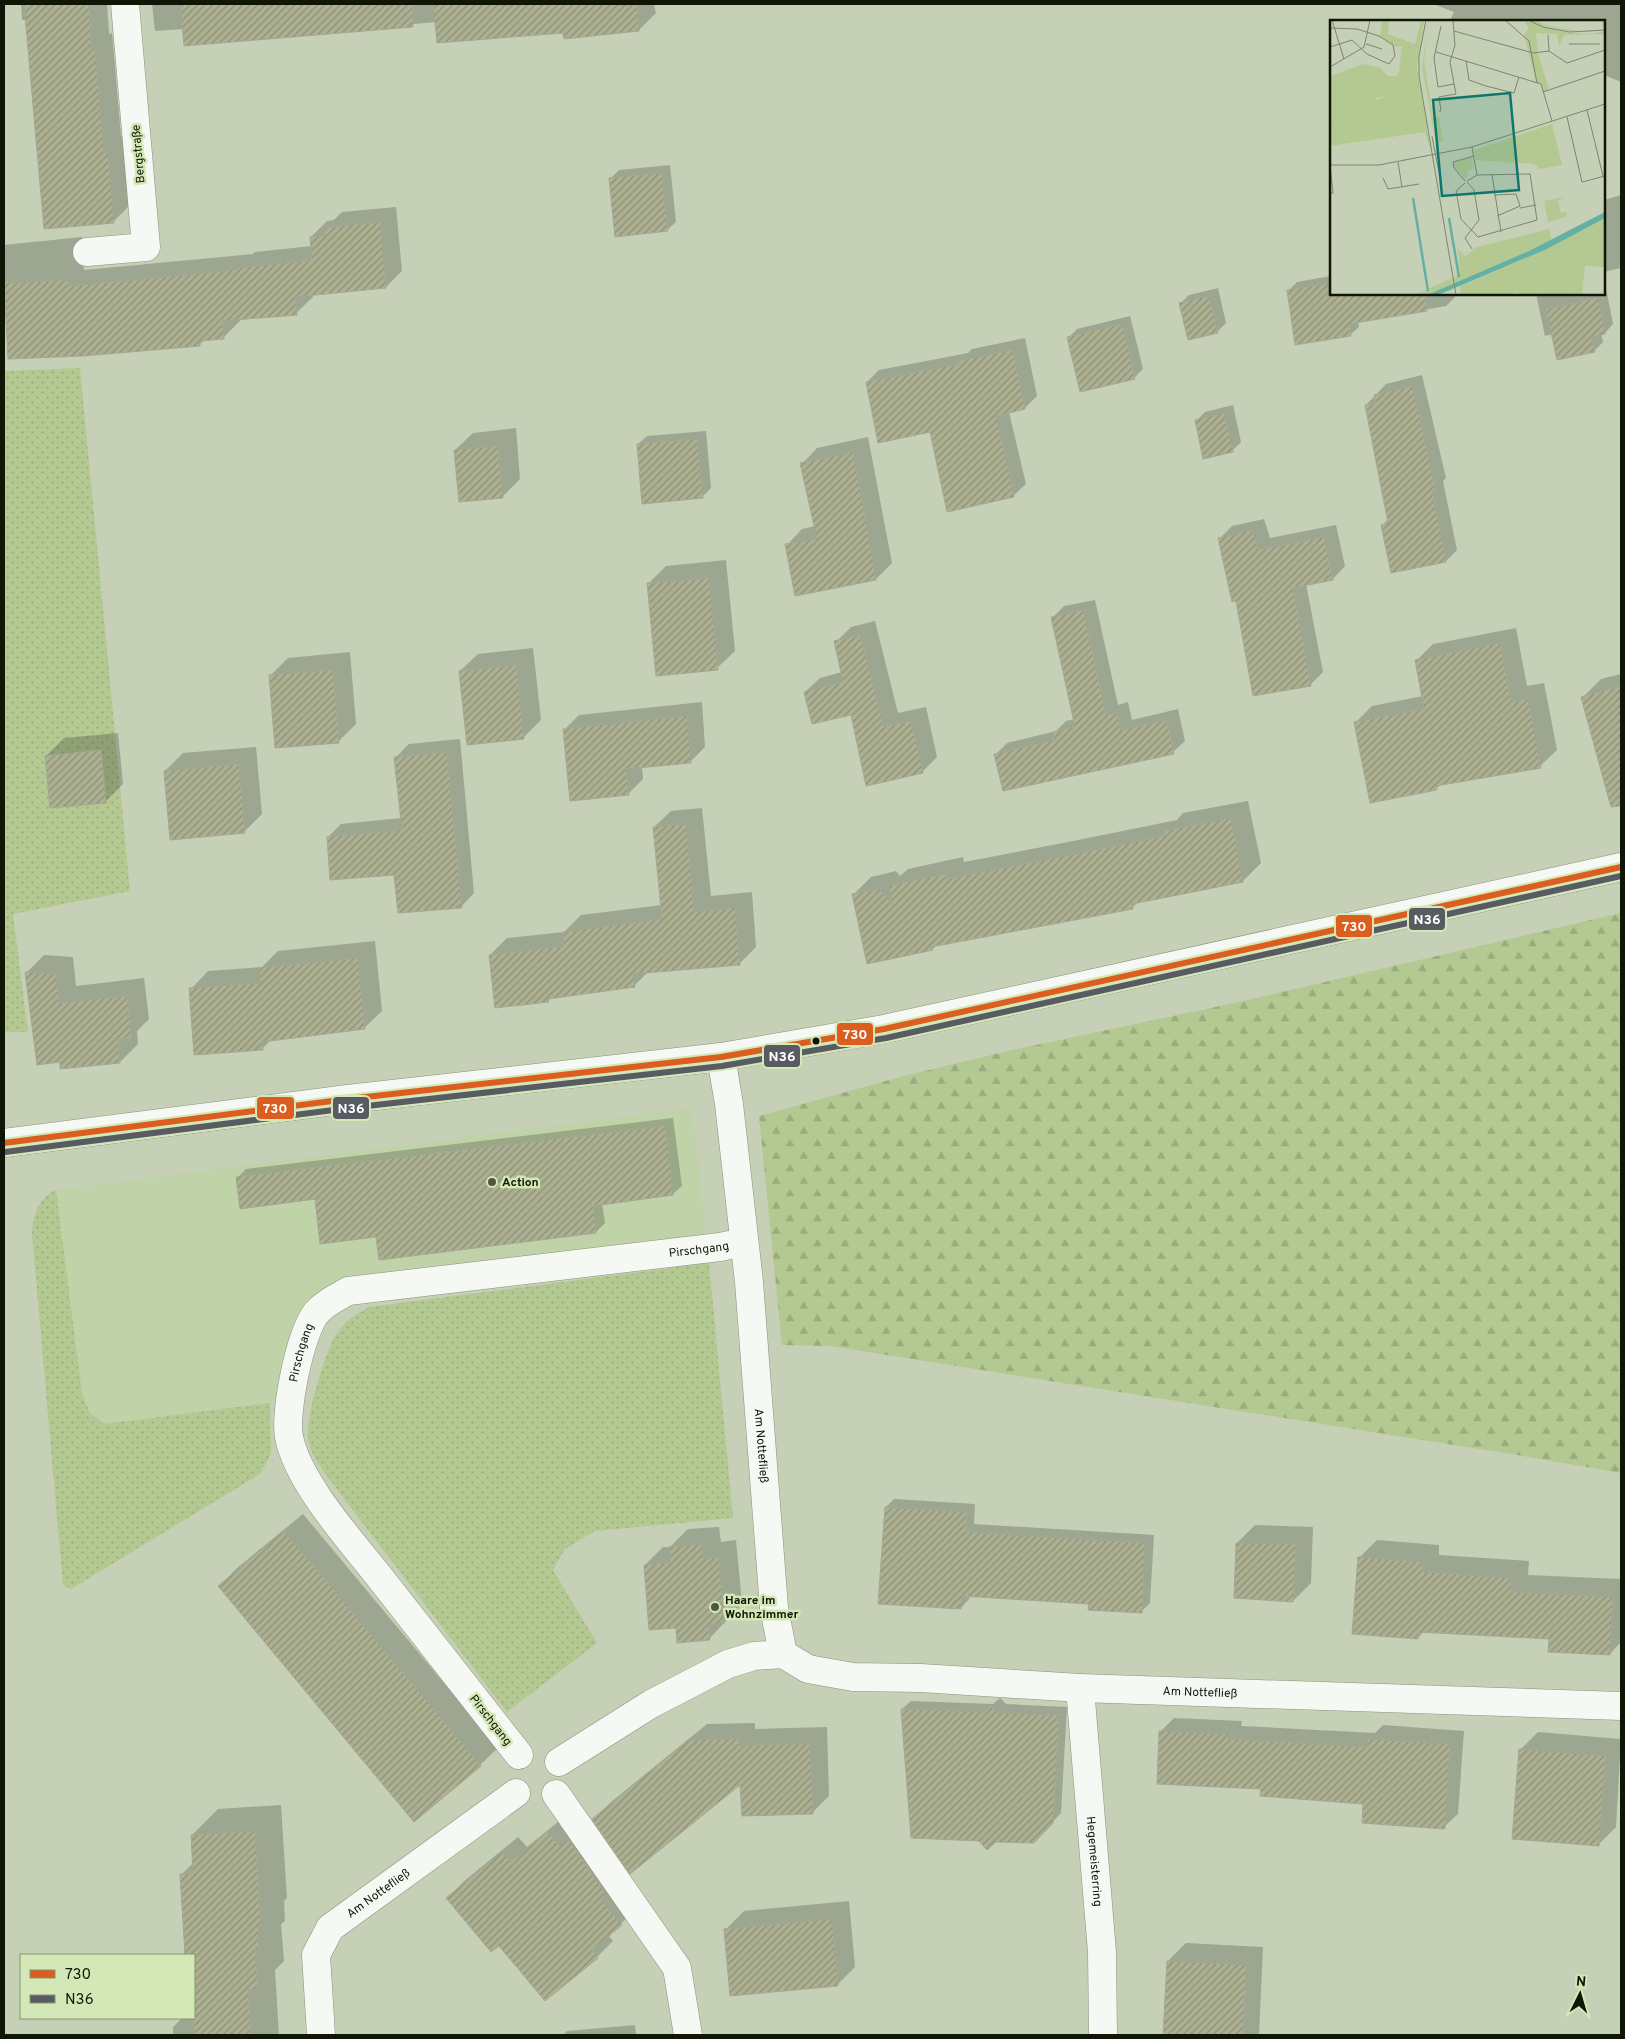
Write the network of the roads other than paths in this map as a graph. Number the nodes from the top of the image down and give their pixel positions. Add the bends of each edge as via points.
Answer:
1 (124, 4) edge
2 (87, 252) dead end
3 (1621, 867) edge
4 (721, 1057) junction
5 (4, 1143) edge
6 (744, 1242) junction
7 (783, 1654) junction
8 (1080, 1688) junction
9 (1621, 1706) edge
10 (519, 1756) junction
11 (559, 1762) junction
12 (516, 1793) junction
13 (556, 1794) junction
14 (321, 2035) edge
15 (688, 2035) edge
16 (1103, 2035) edge

1 - 2 street, Bergstraße via 146,246
3 - 4 street via 884,1029
4 - 5 street via 348,1099
4 - 6 street, Am Nottefließ
6 - 7 street, Am Nottefließ via 774,1608
6 - 10 street, Pirschgang via 348,1291 318,1310 304,1340 288,1413 289,1436 299,1466 328,1511
7 - 8 street, Am Nottefließ via 808,1670 853,1677
7 - 11 street via 754,1656 728,1664 651,1704
8 - 9 street, Am Nottefließ
8 - 16 street, Hegemeisterring via 1102,1952
10 - 11 street via 529,1750 540,1750
10 - 12 street via 510,1773
11 - 13 street via 563,1779
12 - 13 street via 525,1800 536,1802
12 - 14 street, Am Nottefließ via 330,1928 316,1955
13 - 15 street via 677,1968

